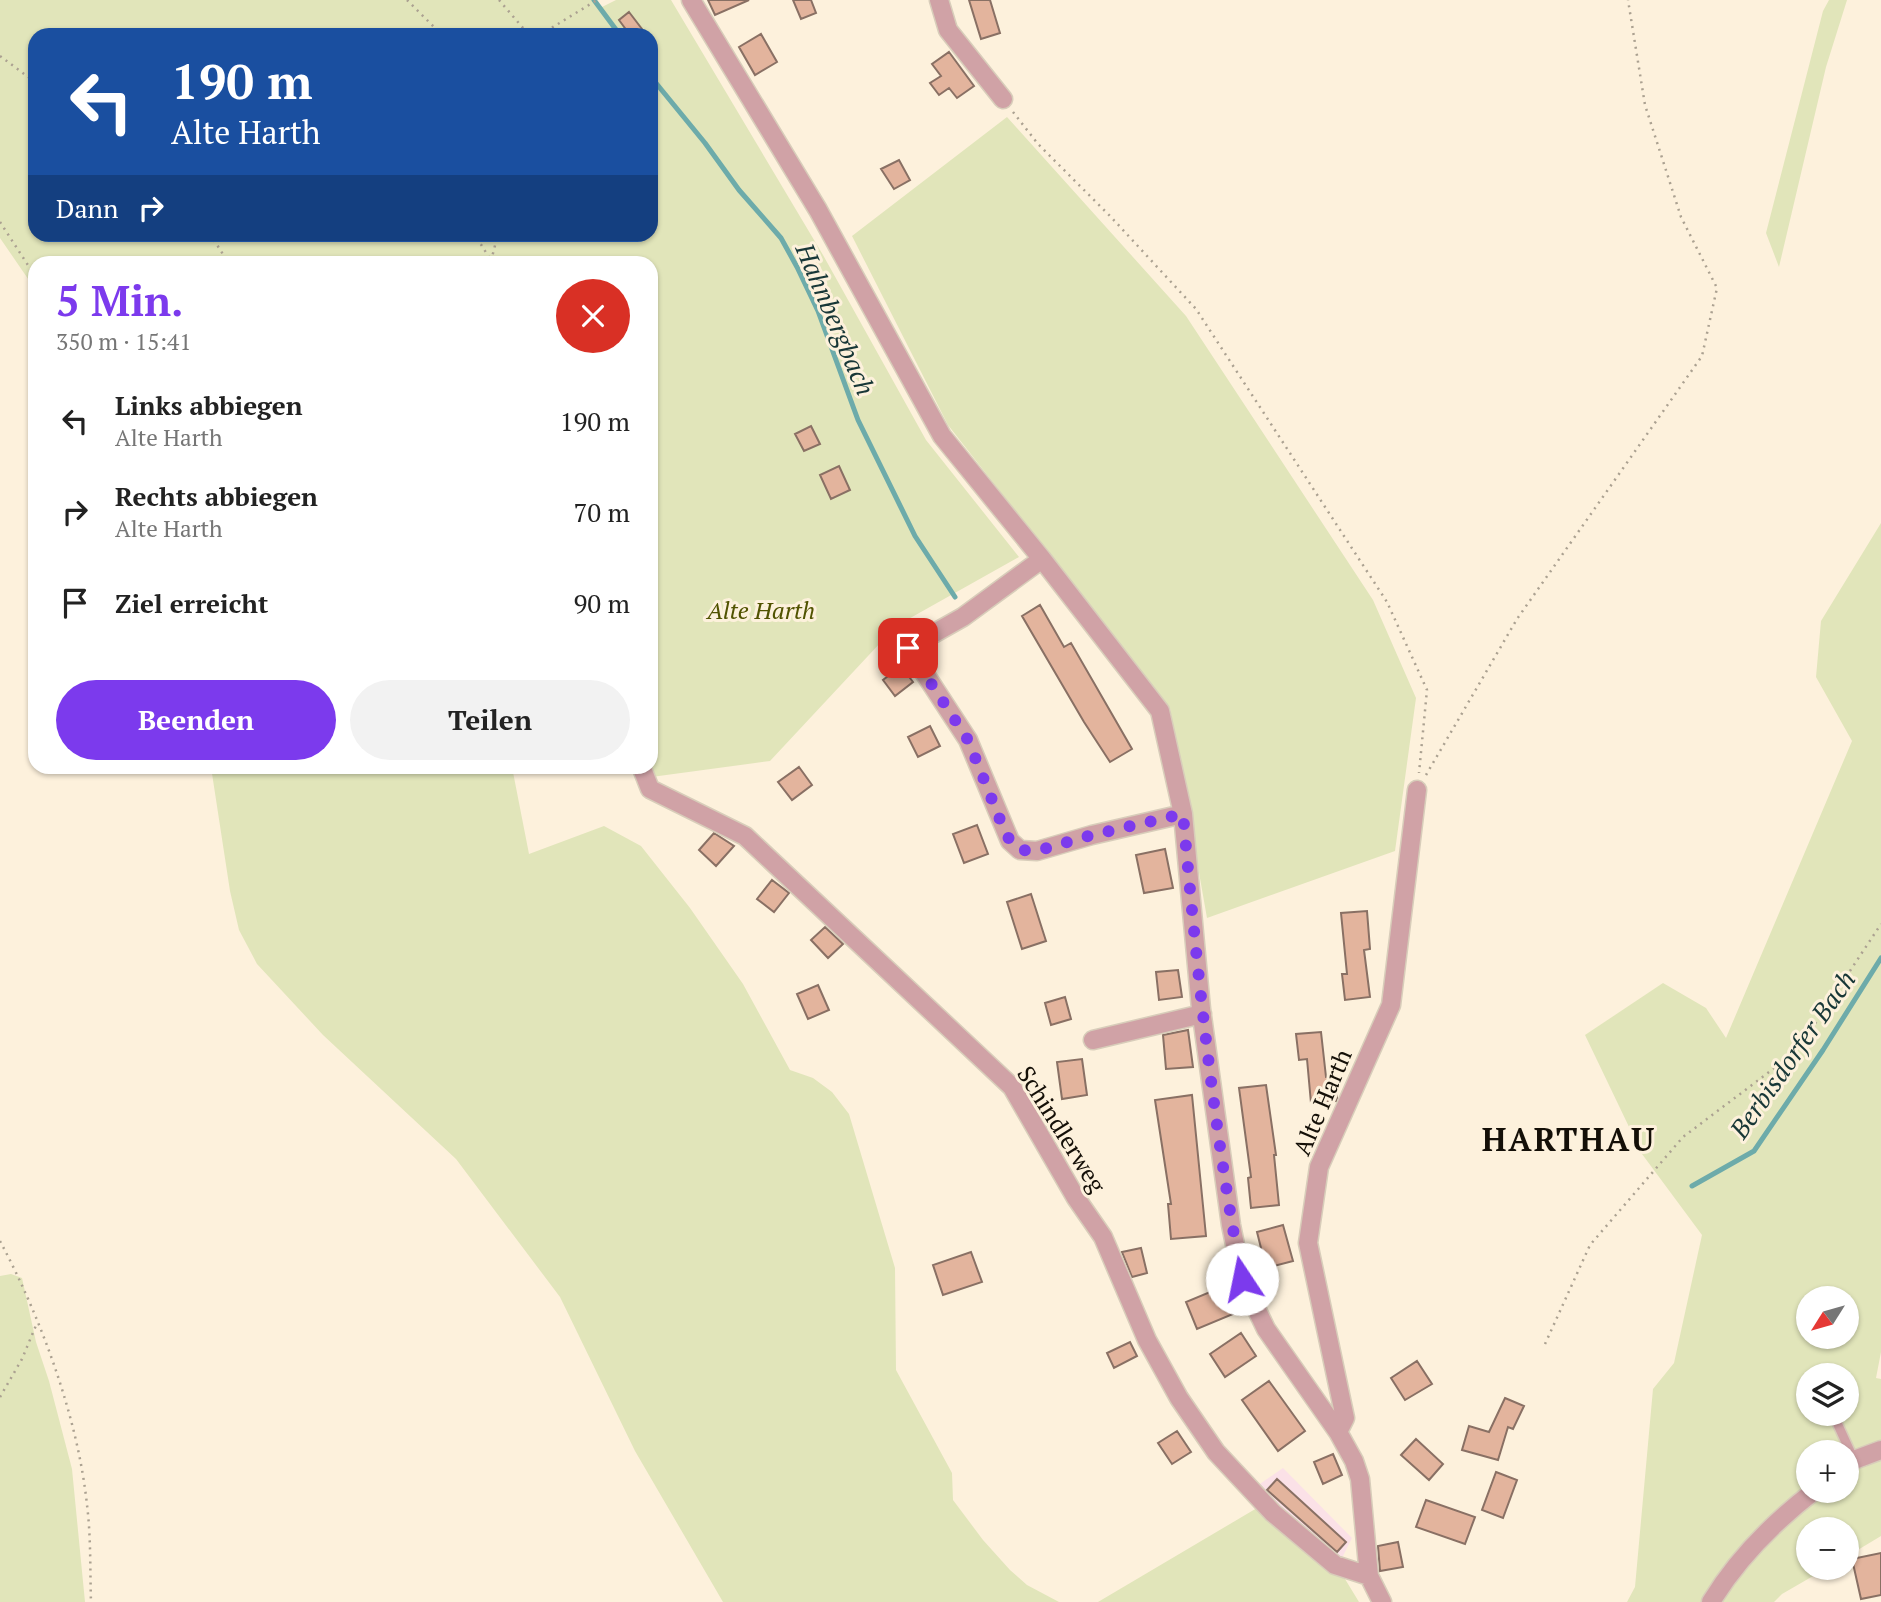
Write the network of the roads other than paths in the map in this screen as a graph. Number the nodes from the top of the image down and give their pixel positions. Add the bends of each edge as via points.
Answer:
1 (691, 0) edge
2 (939, 0) edge
3 (1003, 99) road end
4 (1042, 559) junction
5 (644, 774) edge
6 (1417, 790) road end
7 (1183, 814) junction
8 (1202, 1014) junction
9 (1093, 1040) dead end
10 (1338, 1432) junction
11 (1881, 1450) edge
12 (1859, 1459) edge
13 (1799, 1503) edge
14 (1369, 1576) junction
15 (1382, 1602) edge
16 (1711, 1602) edge

1 - 4 street via 818,210 942,436
2 - 3 street via 948,30
4 - 7 street via 1160,711
4 - 7 street via 963,617 908,648 968,740 1010,841 1020,850 1037,851
5 - 14 street, Schindlerweg via 650,789 745,836 1012,1087 1103,1237 1147,1340 1216,1452 1273,1513 1335,1565
6 - 10 street, Alte Harth via 1391,1005 1319,1167 1308,1243 1345,1418
7 - 8 street
8 - 9 street
8 - 10 street via 1242,1279 1266,1329
10 - 14 street via 1360,1479
11 - 12 street
13 - 16 street via 1725,1580
14 - 15 street

